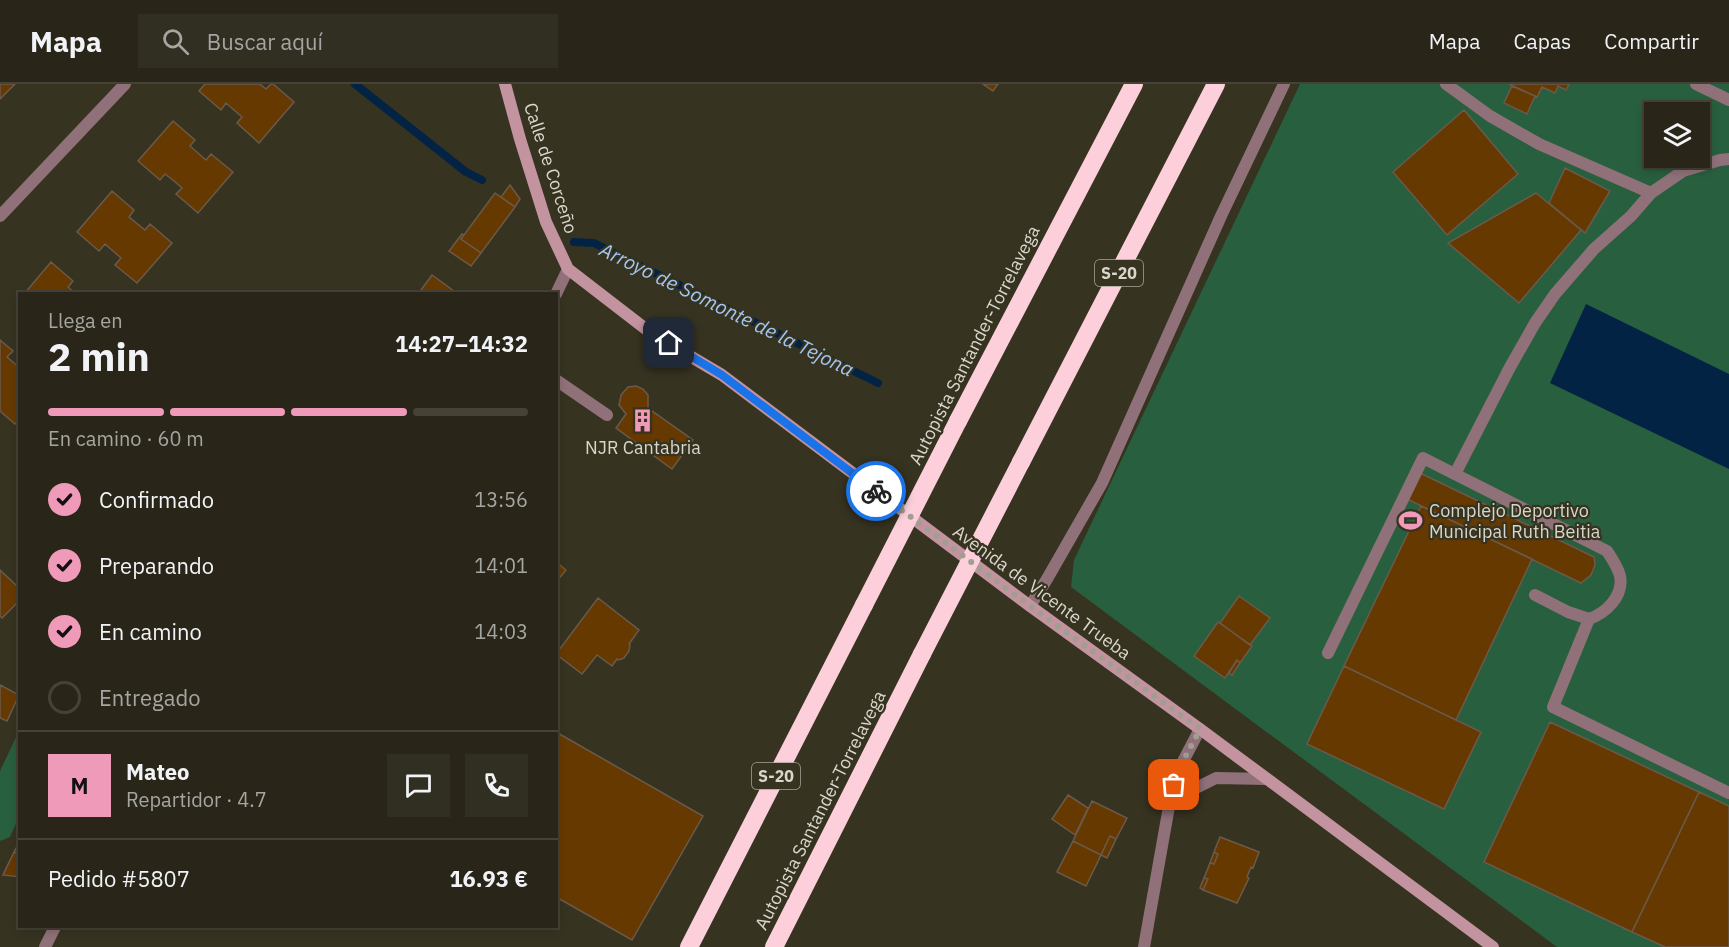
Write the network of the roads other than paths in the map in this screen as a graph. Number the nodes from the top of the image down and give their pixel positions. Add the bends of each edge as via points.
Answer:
1 (125, 84) edge
2 (505, 84) edge
3 (1134, 84) edge
4 (1216, 84) edge
5 (1284, 84) edge
6 (1446, 84) edge
7 (1696, 84) edge
8 (1729, 100) edge
9 (1729, 159) edge
10 (1651, 193) junction
11 (0, 216) edge
12 (568, 269) junction
13 (557, 292) edge
14 (558, 381) edge
15 (607, 415) dead end
16 (1455, 474) junction
17 (1534, 595) dead end
18 (1030, 606) junction
19 (1589, 619) junction
20 (1329, 653) dead end
21 (1200, 729) junction
22 (1266, 779) junction
23 (1729, 793) edge
24 (1170, 801) junction
25 (55, 928) edge
26 (45, 947) edge
27 (689, 947) edge
28 (774, 947) edge
29 (1144, 947) edge
30 (1493, 947) edge

1 - 11 street
2 - 12 main road, Calle de Corceño via 546,222
3 - 27 highway, Autopista Santander-Torrelavega / S-20, bridge
4 - 28 highway, Autopista Santander-Torrelavega / S-20, bridge
5 - 18 street via 1102,483
6 - 10 street via 1490,116 1539,144
7 - 8 street
9 - 10 street via 1683,171
10 - 16 street via 1555,294 1509,369
12 - 13 street
12 - 18 main road, Avenida de Vicente Trueba via 651,333 722,375
14 - 15 street
16 - 19 street via 1607,551 1621,578 1618,592 1613,604
16 - 20 street via 1423,458
17 - 19 street
18 - 21 main road, Avenida de Vicente Trueba
19 - 23 street via 1553,707
21 - 22 main road, Avenida de Vicente Trueba
21 - 24 street via 1179,769
22 - 24 street via 1216,778
22 - 30 main road, Avenida de Vicente Trueba
24 - 29 street
25 - 26 street

